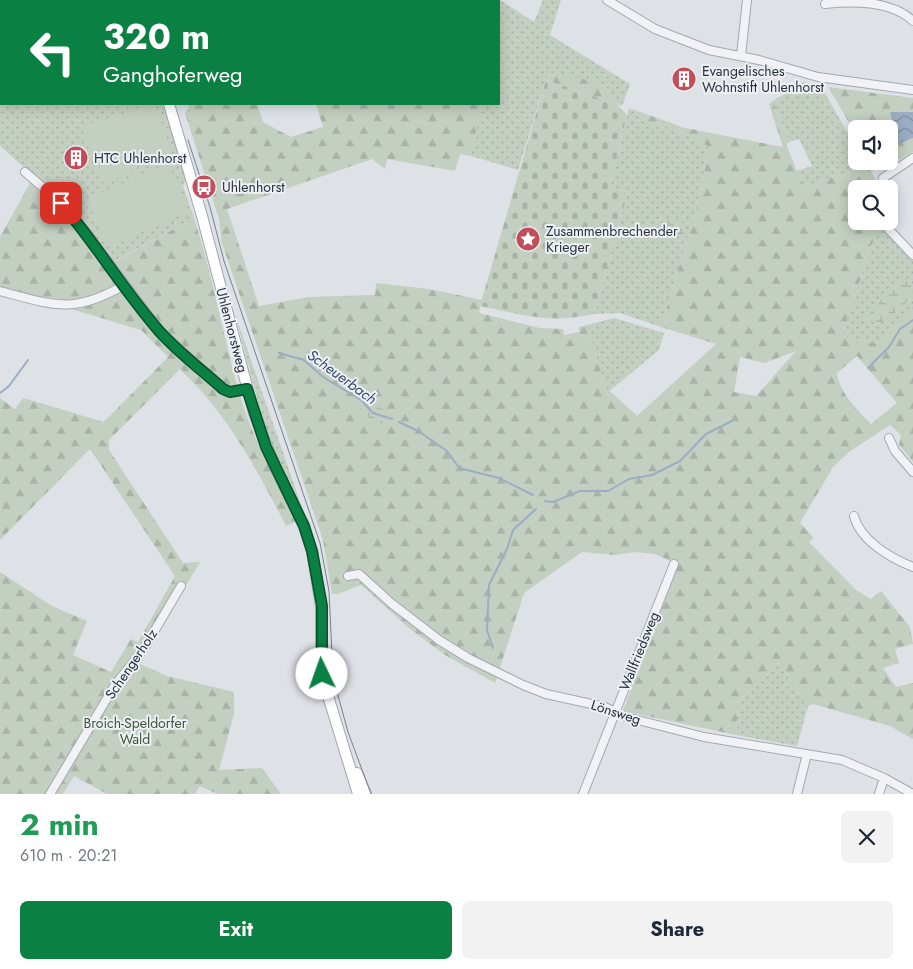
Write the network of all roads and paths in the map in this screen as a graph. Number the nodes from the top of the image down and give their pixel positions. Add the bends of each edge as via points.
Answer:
1 (607, 0) edge
2 (747, 0) edge
3 (825, 4) dead end
4 (913, 21) edge
5 (741, 56) junction
6 (913, 90) edge
7 (169, 105) edge
8 (913, 158) edge
9 (25, 172) dead end
10 (883, 180) edge
11 (889, 230) edge
12 (913, 255) edge
13 (124, 285) junction
14 (0, 291) edge
15 (247, 389) junction
16 (889, 438) dead end
17 (913, 472) edge
18 (854, 516) dead end
19 (674, 564) dead end
20 (913, 567) edge
21 (348, 576) dead end
22 (182, 586) dead end
23 (616, 713) junction
24 (347, 754) junction
25 (807, 754) junction
26 (884, 778) junction
27 (50, 794) edge
28 (358, 794) edge
29 (366, 794) edge
30 (583, 794) edge
31 (797, 794) edge
32 (879, 794) edge
33 (913, 794) edge

1 - 5 street via 681,41
2 - 5 street
3 - 4 street via 848,2 890,8
5 - 6 street via 818,77
7 - 15 main road, Uhlenhorstweg
8 - 10 street
9 - 13 street via 61,203
11 - 12 street
13 - 14 street via 91,302 73,305 54,305
13 - 15 street via 160,331 223,389 230,392
15 - 24 main road, Uhlenhorstweg via 266,447 304,526 312,551 322,606 322,674
16 - 17 street via 895,451
18 - 20 street via 856,526 869,540 899,562
19 - 23 street, Wallfriedsweg
21 - 23 street, Lönsweg via 359,574 405,614 468,658 546,694 605,707
22 - 27 street, Schengerholz via 145,647 115,685
23 - 25 street, Lönsweg via 704,737
23 - 30 street, Wallfriedsweg
24 - 28 main road, Uhlenhorstweg
24 - 29 main road, Uhlenhorstweg
25 - 26 street, Lönsweg via 842,760
25 - 31 street
26 - 32 street
26 - 33 street, Lönsweg

